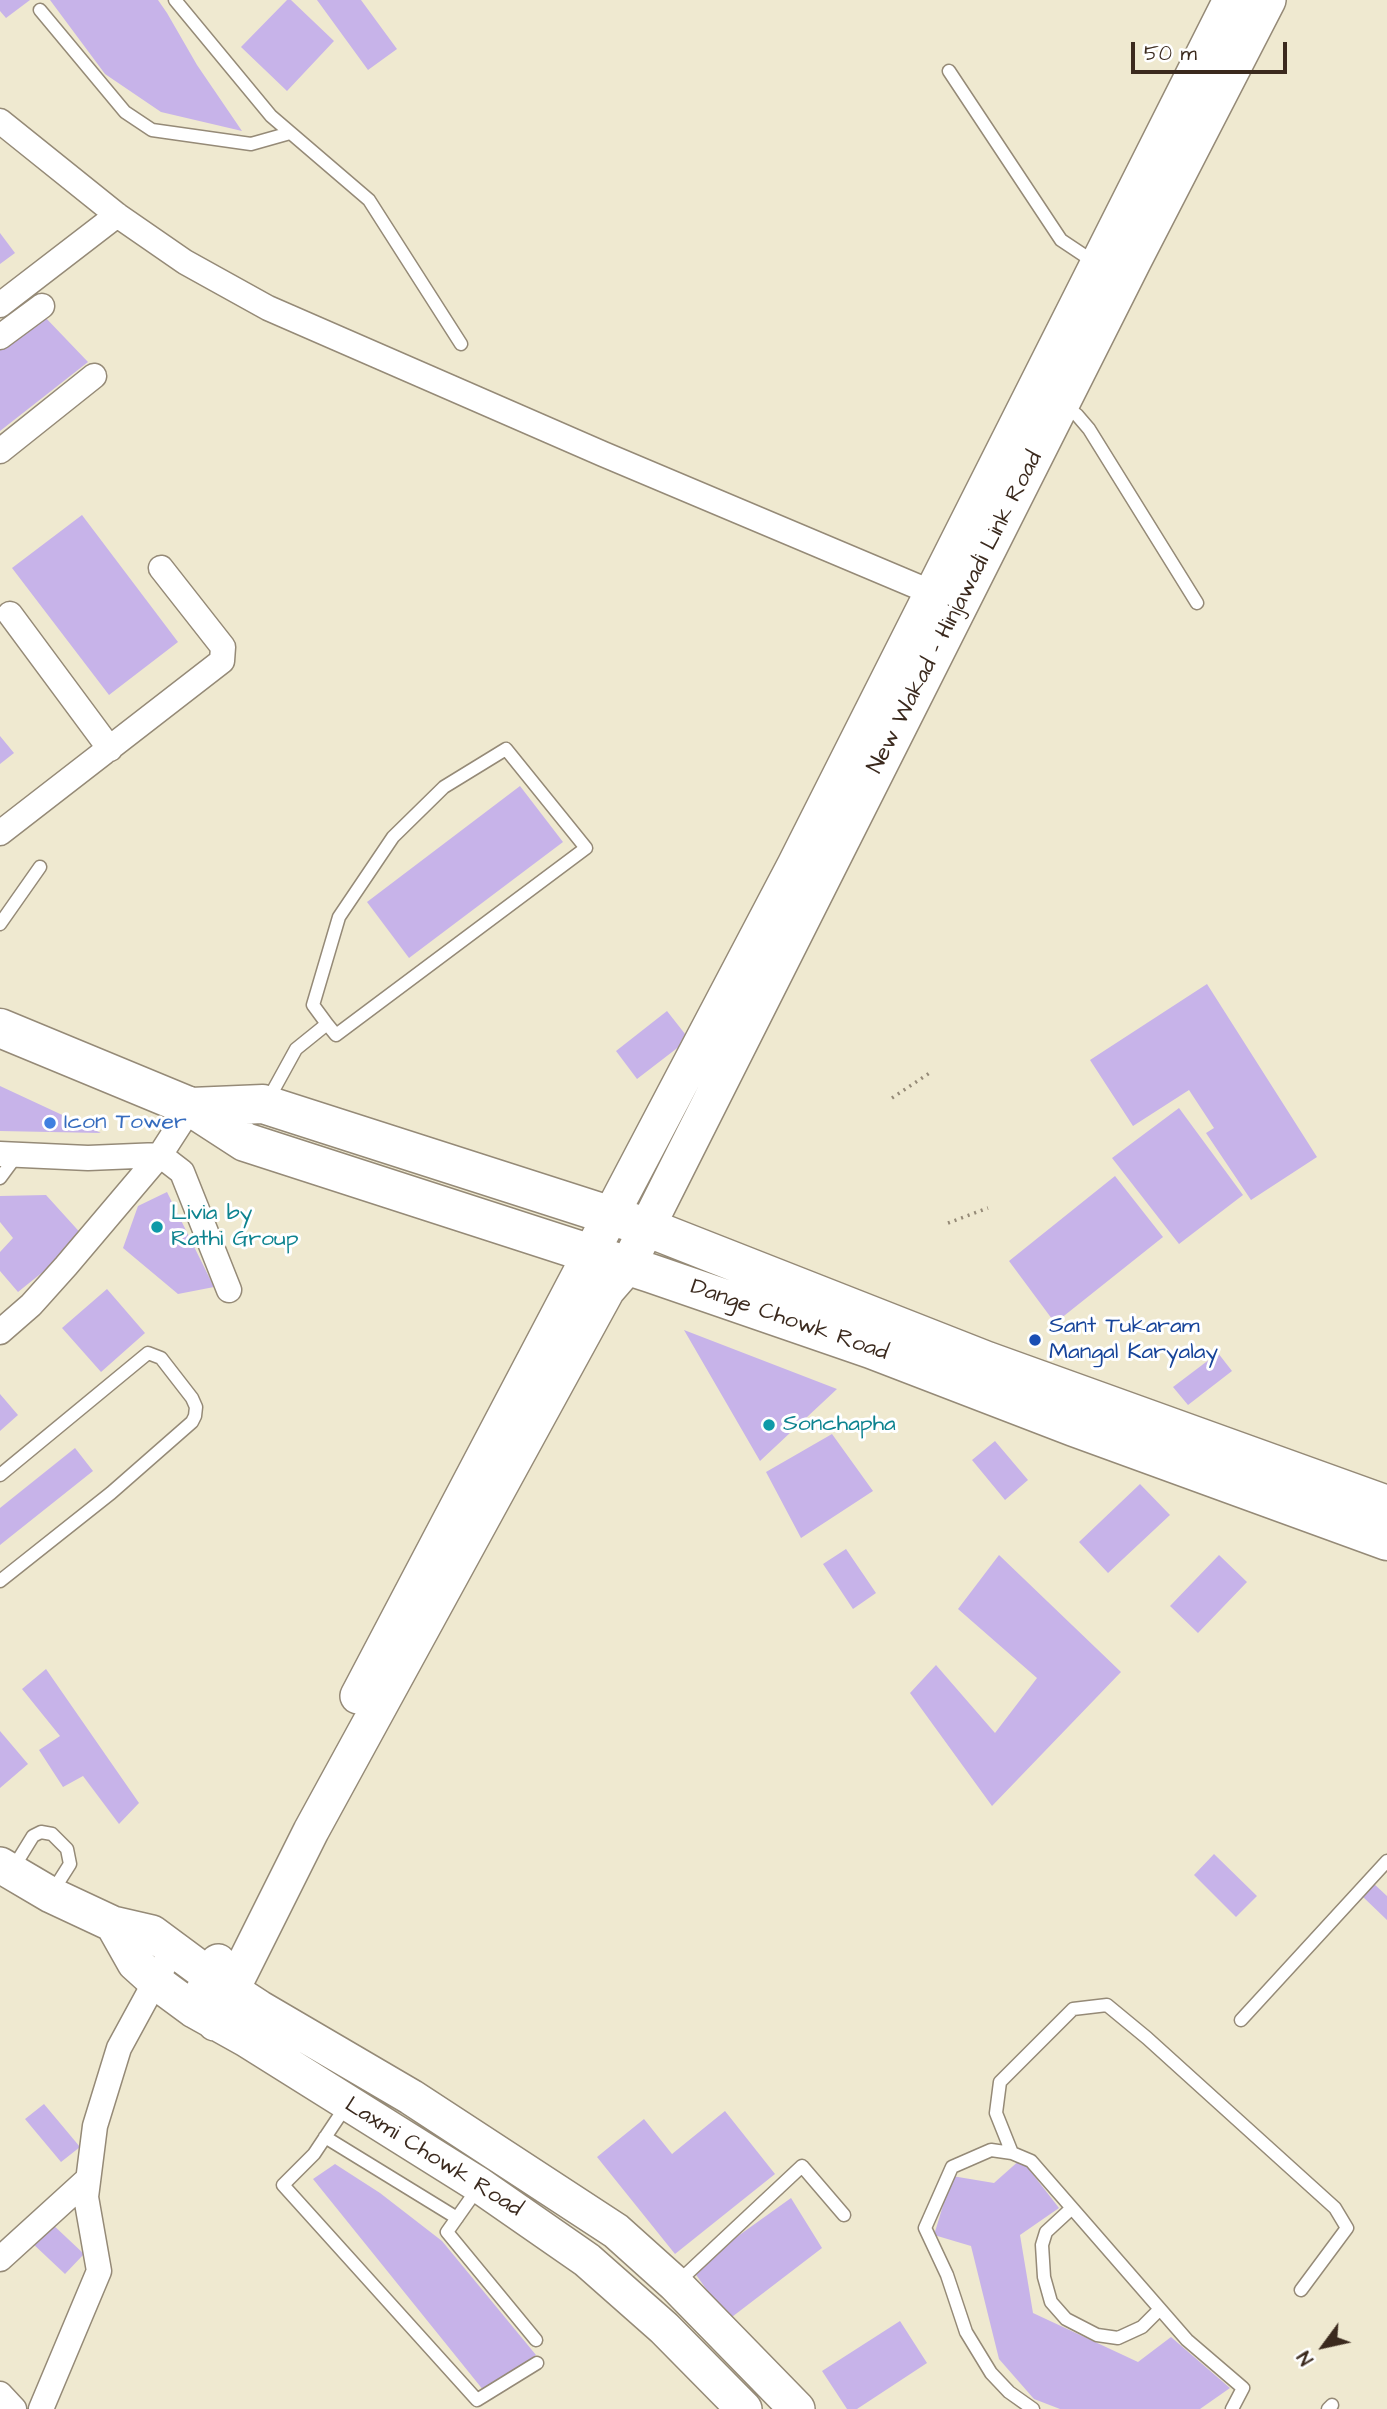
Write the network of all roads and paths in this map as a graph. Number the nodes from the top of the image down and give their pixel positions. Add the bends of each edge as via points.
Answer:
1 (175, 0) edge
2 (1231, 0) edge
3 (1268, 0) edge
4 (40, 10) dead end
5 (950, 71) dead end
6 (0, 121) edge
7 (290, 133) junction
8 (117, 215) junction
9 (1097, 264) junction
10 (0, 305) edge
11 (43, 306) dead end
12 (0, 337) edge
13 (461, 344) dead end
14 (94, 376) dead end
15 (1062, 404) junction
16 (0, 451) edge
17 (161, 568) dead end
18 (946, 599) junction
19 (1197, 603) dead end
20 (10, 614) dead end
21 (110, 749) junction
22 (0, 833) edge
23 (40, 867) dead end
24 (808, 872) junction
25 (0, 924) edge
26 (327, 1024) junction
27 (0, 1028) edge
28 (932, 1072) dead end
29 (892, 1098) dead end
30 (263, 1104) junction
31 (191, 1107) junction
32 (9, 1154) edge
33 (160, 1155) junction
34 (0, 1178) edge
35 (988, 1208) dead end
36 (610, 1216) junction
37 (948, 1223) dead end
38 (646, 1227) junction
39 (590, 1254) junction
40 (627, 1267) junction
41 (229, 1290) dead end
42 (0, 1332) edge
43 (1238, 1468) junction
44 (0, 1475) edge
45 (1387, 1505) edge
46 (1387, 1541) edge
47 (0, 1581) edge
48 (1387, 1861) edge
49 (6, 1868) edge
50 (51, 1895) junction
51 (113, 1924) junction
52 (174, 1947) junction
53 (156, 1982) junction
54 (220, 1983) junction
55 (204, 2016) junction
56 (1241, 2020) dead end
57 (347, 2104) junction
58 (325, 2137) junction
59 (1012, 2153) junction
60 (88, 2179) junction
61 (480, 2185) junction
62 (1072, 2208) junction
63 (844, 2215) dead end
64 (457, 2218) junction
65 (0, 2259) edge
66 (675, 2284) junction
67 (1301, 2290) dead end
68 (1160, 2309) junction
69 (536, 2340) dead end
70 (537, 2363) dead end
71 (0, 2394) edge
72 (14, 2409) edge
73 (41, 2409) edge
74 (744, 2409) edge
75 (797, 2409) edge
76 (1032, 2409) edge
77 (1232, 2409) edge

1 - 7 lane via 271,117
2 - 9 main road, New Wakad - Hinjawadi Link Road
3 - 15 main road, New Wakad - Hinjawadi Link Road
4 - 7 lane via 125,112 152,130 251,144
5 - 9 lane via 1061,240
6 - 8 street
7 - 13 lane via 369,200
8 - 10 street
8 - 18 street via 185,262 268,307
9 - 18 main road, New Wakad - Hinjawadi Link Road
11 - 12 street
14 - 16 street
15 - 18 main road, New Wakad - Hinjawadi Link Road
15 - 19 lane via 1089,429
17 - 21 street via 223,647 224,655 218,667
18 - 24 main road, New Wakad - Hinjawadi Link Road
20 - 21 street
21 - 22 street
23 - 25 lane
24 - 36 main road, New Wakad - Hinjawadi Link Road
24 - 38 main road, New Wakad - Hinjawadi Link Road
26 - 26 lane via 313,1005 339,917 393,836 444,787 506,750 586,848 336,1035
26 - 30 lane via 296,1049
27 - 31 main road, Dange Chowk Road
28 - 29 path
30 - 31 main road, Dange Chowk Road
30 - 36 main road, Dange Chowk Road
31 - 33 street
31 - 39 main road, Dange Chowk Road via 245,1142
32 - 33 street
32 - 34 lane
33 - 41 street via 182,1172
33 - 42 street via 31,1305
35 - 37 path
36 - 38 main road, Dange Chowk Road
36 - 39 main road, New Wakad - Hinjawadi Link Road
38 - 40 main road, New Wakad - Hinjawadi Link Road
38 - 43 main road, Dange Chowk Road via 988,1361
39 - 40 main road, Dange Chowk Road
39 - 54 main road, New Wakad - Hinjawadi Link Road
40 - 43 main road, Dange Chowk Road via 871,1349 1062,1423
40 - 54 main road, New Wakad - Hinjawadi Link Road via 600,1302 311,1831
43 - 45 main road, Dange Chowk Road
43 - 46 main road, Dange Chowk Road
44 - 47 lane via 148,1353 161,1358 196,1407 195,1416 181,1431
48 - 56 lane
49 - 50 main road
49 - 50 lane via 33,1836 41,1832 52,1835 66,1849 70,1864
50 - 51 main road
51 - 52 main road, Laxmi Chowk Road via 152,1933
51 - 53 main road, Laxmi Chowk Road via 135,1963
52 - 53 street
52 - 54 main road, Laxmi Chowk Road
53 - 55 main road, Laxmi Chowk Road
53 - 60 street via 119,2048 95,2126
54 - 55 main road
54 - 66 main road, Laxmi Chowk Road via 524,2169 616,2231
55 - 57 main road, Laxmi Chowk Road
57 - 58 lane
57 - 61 main road, Laxmi Chowk Road
58 - 64 lane
58 - 70 lane via 283,2185 477,2400
59 - 62 lane via 1031,2161
59 - 67 lane via 996,2113 1000,2082 1073,2009 1107,2005 1335,2208 1347,2228
59 - 76 lane via 991,2150 952,2167 925,2228 966,2332 991,2373
60 - 65 street
60 - 73 street via 86,2197 99,2271
61 - 64 lane
61 - 74 main road, Laxmi Chowk Road via 587,2260 664,2328
62 - 68 lane
62 - 68 lane via 1046,2232 1042,2245 1051,2302 1066,2319 1097,2335 1118,2338 1142,2327
63 - 66 lane via 802,2166
64 - 69 lane via 447,2232
66 - 75 main road, Laxmi Chowk Road
68 - 77 lane via 1187,2340 1243,2388
71 - 72 street

